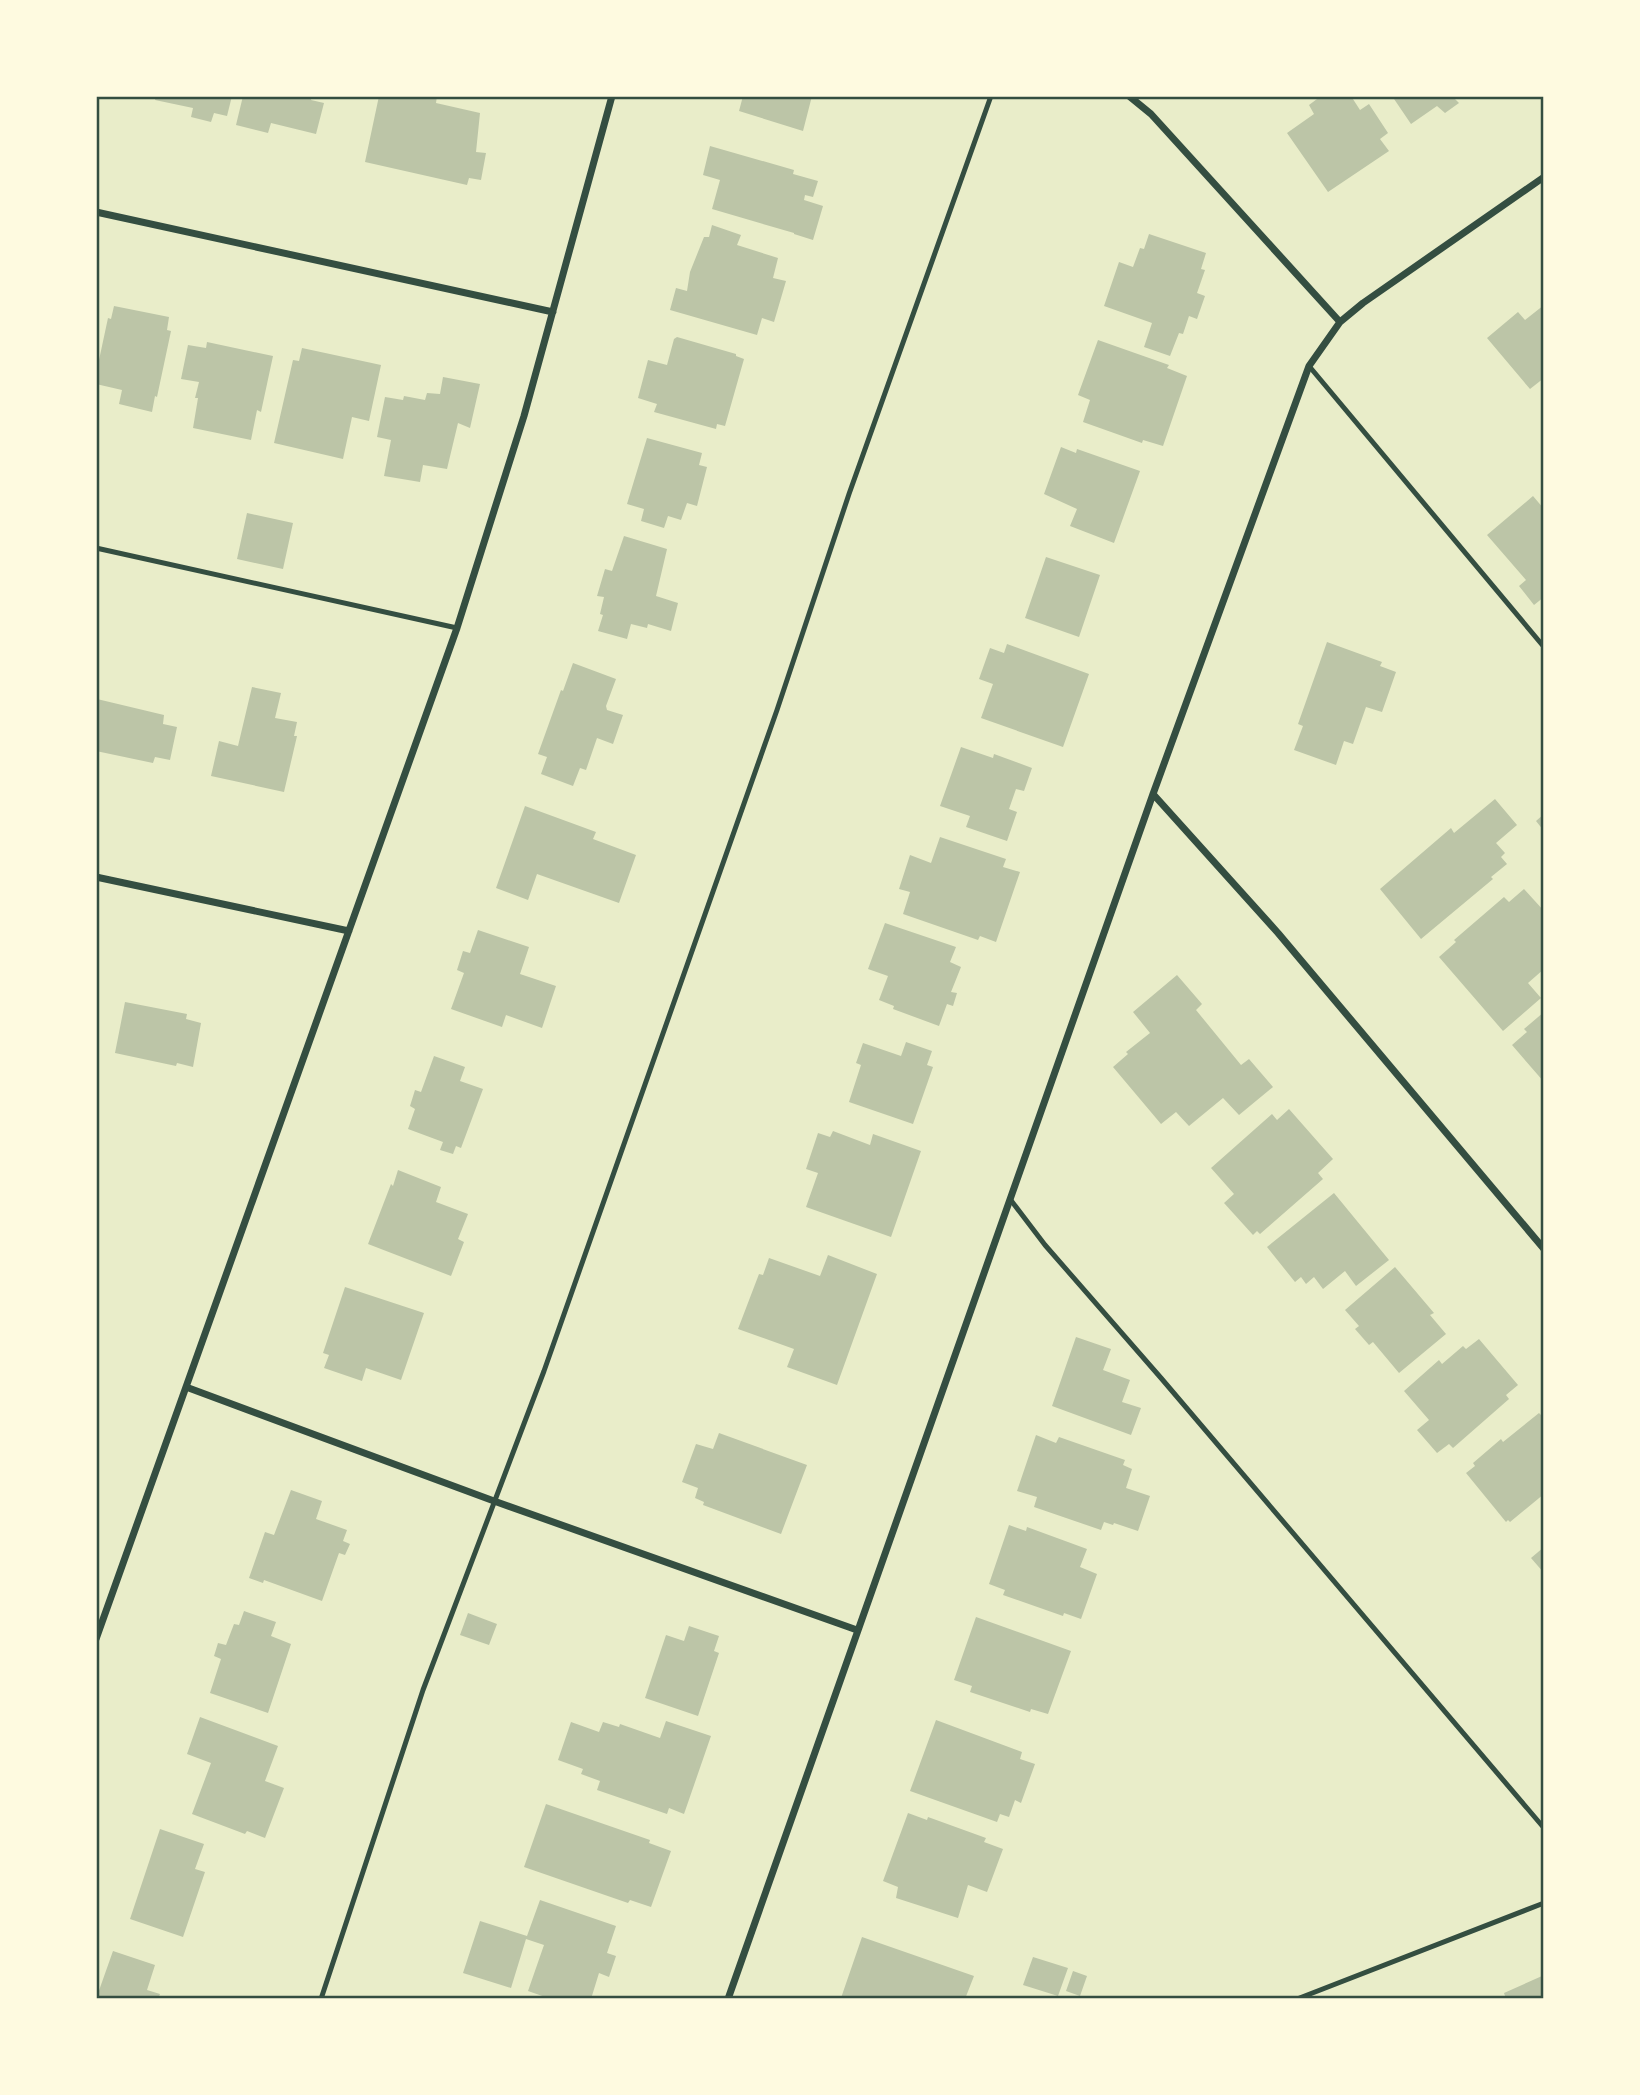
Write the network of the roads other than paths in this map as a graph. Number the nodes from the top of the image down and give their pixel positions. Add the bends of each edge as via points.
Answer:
1 (612, 96) edge
2 (991, 96) edge
3 (1129, 96) edge
4 (1544, 177) edge
5 (96, 212) edge
6 (553, 312) junction
7 (1340, 322) junction
8 (1309, 366) junction
9 (96, 548) edge
10 (457, 628) junction
11 (1544, 647) edge
12 (1153, 794) junction
13 (96, 877) edge
14 (349, 930) junction
15 (1010, 1199) junction
16 (1544, 1249) edge
17 (186, 1387) junction
18 (494, 1501) junction
19 (857, 1630) junction
20 (96, 1639) edge
21 (1544, 1828) edge
22 (1544, 1903) edge
23 (321, 1999) edge
24 (728, 1999) edge
25 (1297, 1999) edge

1 - 6 street
2 - 18 lane via 544,1371
3 - 7 street via 1152,114
4 - 7 street
5 - 6 street
6 - 10 street
7 - 8 street
8 - 11 lane
8 - 12 street
9 - 10 lane
10 - 14 street
12 - 15 street
12 - 16 street via 1278,933
13 - 14 street
14 - 17 street
15 - 19 street
15 - 21 lane
17 - 18 street
17 - 20 street
18 - 19 street
18 - 23 lane via 423,1690
19 - 24 street
22 - 25 lane

